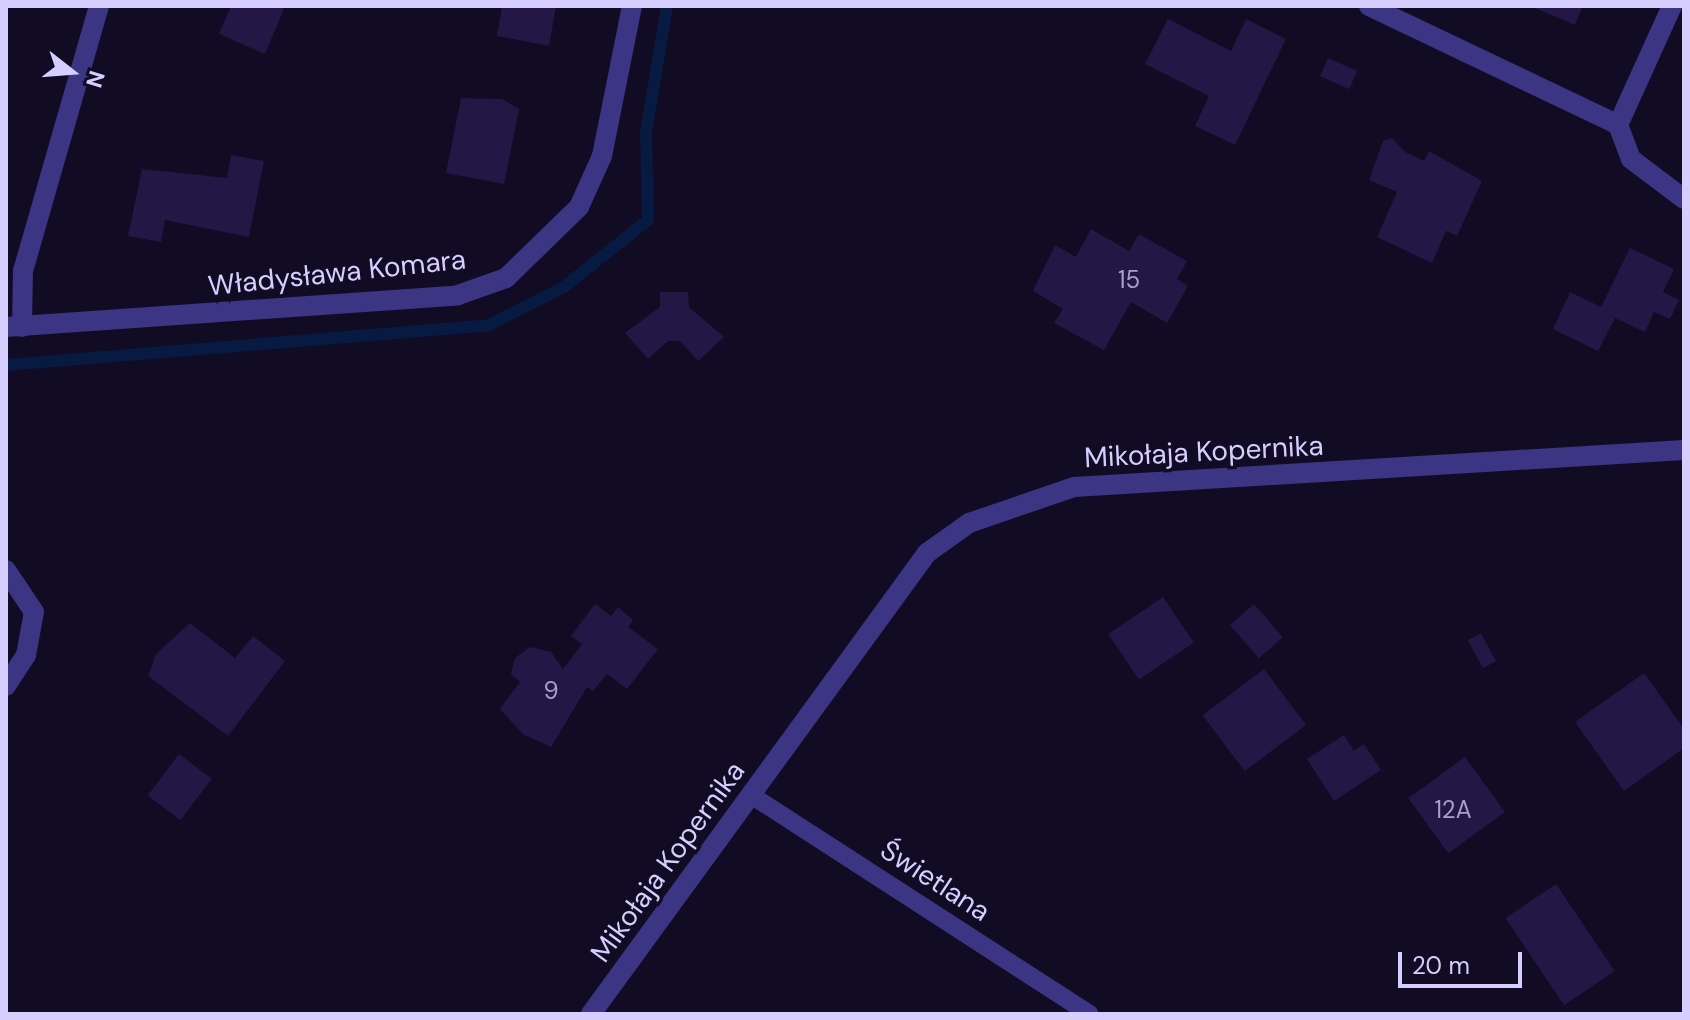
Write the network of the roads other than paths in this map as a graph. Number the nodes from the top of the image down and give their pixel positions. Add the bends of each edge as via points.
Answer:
1 (99, 6) edge
2 (632, 6) edge
3 (1369, 6) edge
4 (1672, 6) edge
5 (1618, 125) junction
6 (1684, 199) edge
7 (14, 327) edge
8 (1684, 450) edge
9 (6, 570) edge
10 (6, 686) edge
11 (751, 795) junction
12 (591, 1014) edge
13 (1089, 1014) edge

1 - 7 street via 23,271
2 - 7 street, Władysława Komara via 602,156 579,207 506,278 458,295
3 - 5 street
4 - 5 street
5 - 6 street via 1631,159
8 - 11 street, Mikołaja Kopernika via 1074,487 969,523 927,553
9 - 10 street via 34,612 26,655
11 - 12 street, Mikołaja Kopernika
11 - 13 lane, Świetlana

